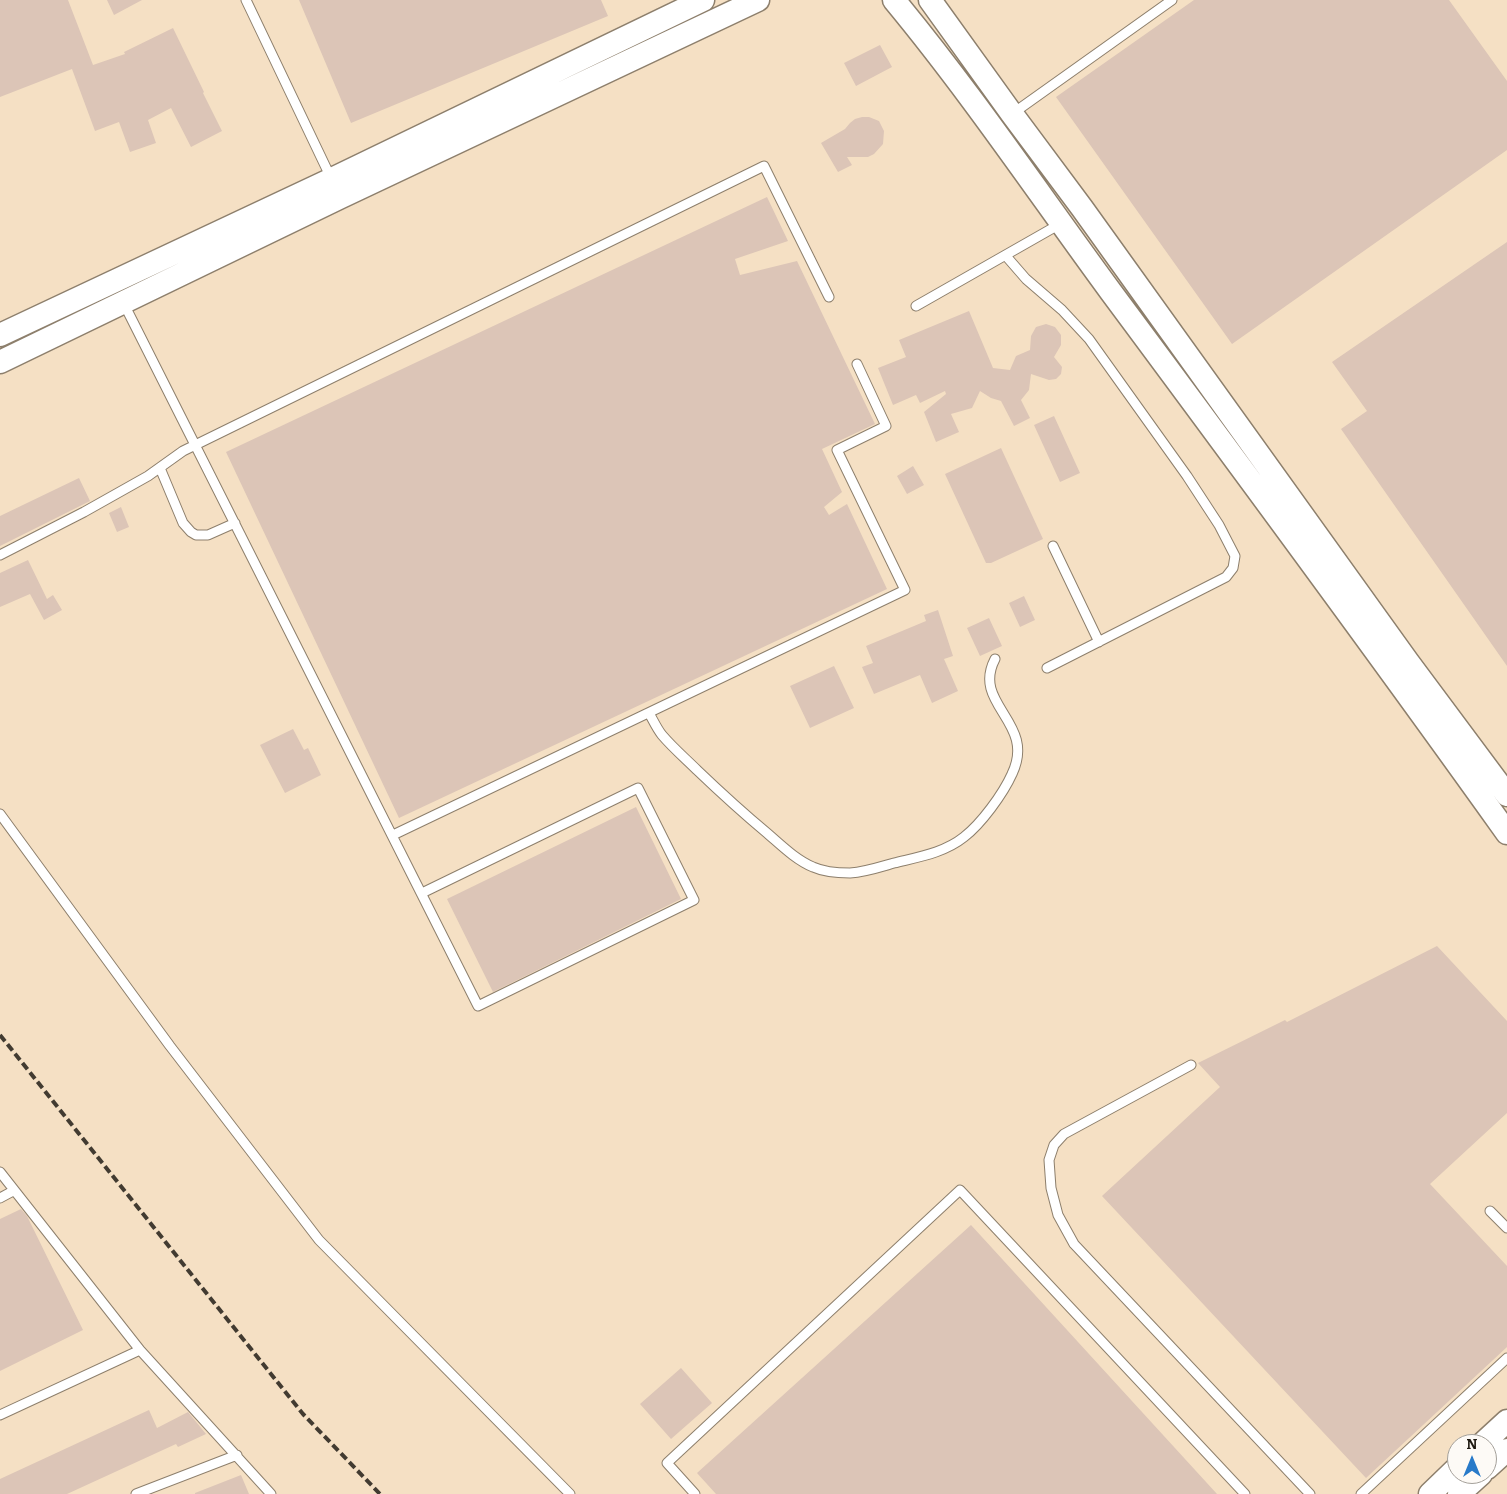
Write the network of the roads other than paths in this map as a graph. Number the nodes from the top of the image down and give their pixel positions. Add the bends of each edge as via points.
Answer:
1 (246, 0) edge
2 (703, 0) edge
3 (758, 0) edge
4 (894, 0) edge
5 (930, 0) edge
6 (1172, 0) edge
7 (1012, 114) junction
8 (336, 188) junction
9 (1082, 208) junction
10 (1060, 224) junction
11 (1006, 256) junction
12 (829, 297) dead end
13 (123, 302) junction
14 (916, 306) dead end
15 (0, 335) edge
16 (0, 362) edge
17 (857, 364) dead end
18 (195, 446) junction
19 (160, 468) junction
20 (235, 523) junction
21 (1054, 546) dead end
22 (0, 555) edge
23 (1099, 642) junction
24 (995, 659) dead end
25 (1401, 667) junction
26 (1047, 668) dead end
27 (649, 713) junction
28 (1507, 795) edge
29 (0, 814) edge
30 (1507, 833) edge
31 (393, 835) junction
32 (422, 894) junction
33 (1192, 1065) dead end
34 (0, 1172) edge
35 (14, 1191) junction
36 (0, 1198) edge
37 (1490, 1211) dead end
38 (1507, 1228) edge
39 (140, 1350) junction
40 (1507, 1358) edge
41 (0, 1415) edge
42 (1507, 1421) edge
43 (1493, 1434) edge
44 (1507, 1450) edge
45 (237, 1455) junction
46 (1497, 1459) edge
47 (1447, 1478) edge
48 (1470, 1484) edge
49 (136, 1494) edge
50 (271, 1494) edge
51 (570, 1494) edge
52 (695, 1494) edge
53 (1245, 1494) edge
54 (1310, 1494) edge
55 (1361, 1494) edge
56 (1430, 1494) edge
57 (1459, 1494) edge

1 - 8 lane
2 - 8 street
3 - 8 street
4 - 10 street via 932,47
5 - 7 street
6 - 7 lane
7 - 9 street
8 - 13 street
8 - 15 street
9 - 10 street
9 - 25 street
10 - 11 lane
10 - 25 street
11 - 14 lane
11 - 23 lane via 1090,339 1187,476 1235,556 1233,568 1226,577
12 - 18 lane via 764,166
13 - 16 street
13 - 18 lane
17 - 27 lane via 886,426 837,450 905,590
18 - 19 lane
18 - 20 lane
19 - 20 lane via 183,523 191,532 208,535
19 - 22 lane
20 - 31 lane
21 - 23 lane
23 - 26 lane
24 - 27 lane via 989,674 990,691 1015,732 1017,741 1017,758 1009,781 980,823 958,842 929,854 862,872 812,867 791,853 690,763 661,734
25 - 28 street
25 - 30 street
27 - 31 lane
29 - 51 lane via 170,1046 319,1240
31 - 32 lane
32 - 32 lane via 478,1006 694,900 638,788
33 - 54 lane via 1064,1134 1054,1145 1049,1160 1054,1202 1074,1244
34 - 35 lane
35 - 36 lane
35 - 39 lane
37 - 38 lane
39 - 41 lane
39 - 45 lane
40 - 55 lane
42 - 43 street
44 - 46 street
45 - 49 lane
45 - 50 lane
47 - 56 street
48 - 57 street
52 - 53 lane via 666,1463 960,1190

